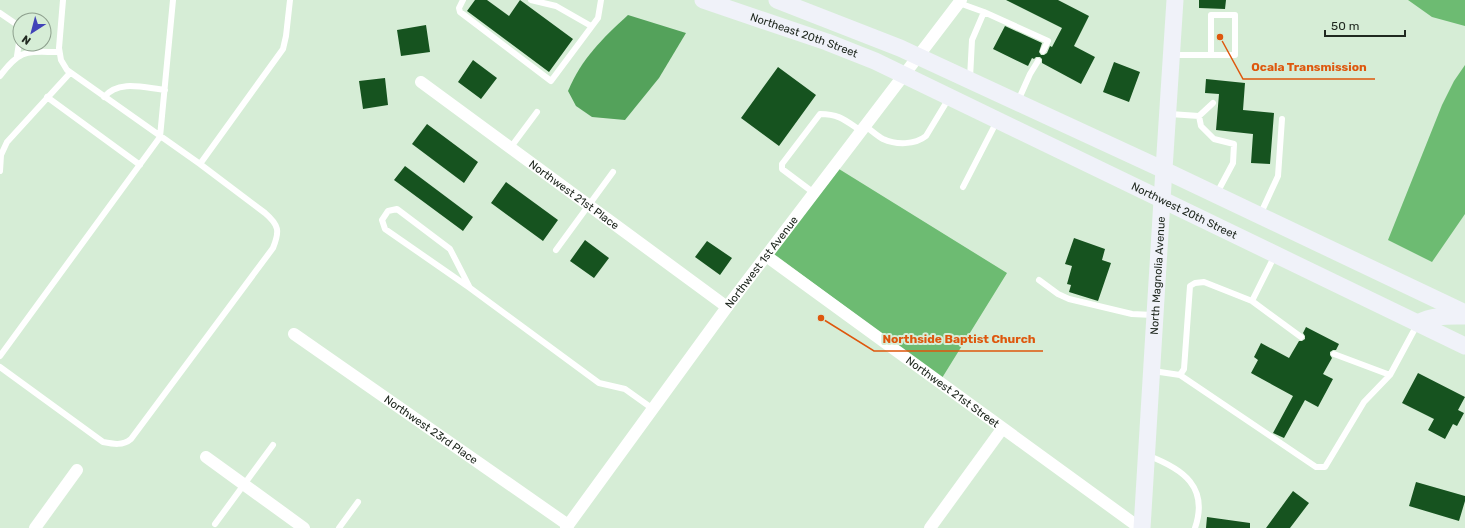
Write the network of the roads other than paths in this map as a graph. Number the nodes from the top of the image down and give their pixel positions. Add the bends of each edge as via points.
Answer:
1 (63, 0) edge
2 (173, 0) edge
3 (290, 0) edge
4 (463, 0) edge
5 (531, 0) edge
6 (602, 0) edge
7 (703, 0) edge
8 (777, 0) edge
9 (1175, 0) edge
10 (960, 2) edge
11 (984, 12) junction
12 (0, 13) edge
13 (12, 21) edge
14 (592, 26) junction
15 (1043, 51) dead end
16 (18, 52) edge
17 (59, 52) junction
18 (1172, 55) junction
19 (1211, 55) junction
20 (17, 56) junction
21 (918, 57) junction
22 (1038, 61) dead end
23 (70, 73) junction
24 (904, 74) junction
25 (0, 76) edge
26 (970, 80) junction
27 (421, 82) dead end
28 (165, 90) junction
29 (47, 97) junction
30 (104, 97) junction
31 (950, 97) junction
32 (1017, 102) junction
33 (1213, 103) dead end
34 (537, 112) dead end
35 (1168, 114) junction
36 (1200, 116) junction
37 (1282, 119) dead end
38 (997, 120) junction
39 (863, 129) junction
40 (160, 137) junction
41 (511, 148) junction
42 (200, 164) junction
43 (140, 165) junction
44 (1164, 170) junction
45 (0, 171) edge
46 (613, 172) dead end
47 (963, 187) dead end
48 (814, 193) junction
49 (1216, 194) junction
50 (1162, 200) junction
51 (589, 205) junction
52 (1260, 215) junction
53 (556, 250) dead end
54 (1275, 255) junction
55 (766, 256) junction
56 (1039, 280) dead end
57 (470, 288) junction
58 (1252, 301) junction
59 (727, 307) junction
60 (1155, 315) junction
61 (1465, 315) edge
62 (1418, 323) junction
63 (294, 334) dead end
64 (1301, 337) dead end
65 (1465, 346) edge
66 (1334, 354) dead end
67 (0, 356) edge
68 (0, 367) edge
69 (1151, 371) junction
70 (1180, 376) junction
71 (1390, 376) junction
72 (653, 409) junction
73 (1002, 429) junction
74 (273, 445) dead end
75 (1146, 455) junction
76 (206, 457) dead end
77 (77, 470) dead end
78 (244, 484) junction
79 (358, 502) dead end
80 (215, 524) dead end
81 (567, 526) edge
82 (35, 528) edge
83 (304, 528) edge
84 (339, 528) edge
85 (930, 528) edge
86 (1141, 528) edge
87 (1195, 528) edge

1 - 17 lane
2 - 28 lane
3 - 42 lane via 283,49
4 - 14 lane via 460,12 551,81
5 - 14 lane via 556,6
6 - 14 lane via 598,18
7 - 24 main road, Northeast 20th Street via 828,42
8 - 21 main road, Northeast 20th Street
9 - 18 main road, North Magnolia Avenue
10 - 11 lane
10 - 21 street, Northwest 1st Avenue
11 - 15 lane via 1048,41
11 - 26 lane via 972,40
12 - 13 lane
16 - 20 lane
17 - 20 lane via 28,52
17 - 23 lane
18 - 19 lane
18 - 35 main road, North Magnolia Avenue
19 - 19 lane via 1235,55 1235,15 1211,15
20 - 25 lane
21 - 24 street, Northwest 1st Avenue
21 - 26 main road
22 - 32 lane
23 - 29 lane
23 - 30 lane
24 - 31 main road, Northwest 20th Street
24 - 39 street, Northwest 1st Avenue
26 - 32 main road
27 - 41 street, Northwest 21st Place
28 - 30 lane via 124,85 116,87
28 - 40 lane
29 - 43 lane
29 - 45 lane via 7,142 1,155
30 - 40 lane
31 - 38 main road, Northwest 20th Street
31 - 39 lane via 926,136 916,142 893,142
32 - 44 main road
33 - 36 lane
34 - 41 lane
35 - 36 lane
35 - 44 main road, North Magnolia Avenue
36 - 49 lane via 1201,126 1214,139 1234,144 1233,163
37 - 52 lane via 1278,176
38 - 47 lane
38 - 50 main road, Northwest 20th Street
39 - 48 street, Northwest 1st Avenue
39 - 48 lane via 832,114 820,114 782,164 782,169
40 - 42 lane
40 - 43 lane
41 - 51 street, Northwest 21st Place
42 - 68 lane via 273,219 278,232 276,241 131,439 121,444 103,442
43 - 67 lane
44 - 49 main road
44 - 50 main road, North Magnolia Avenue
46 - 51 lane
48 - 55 street, Northwest 1st Avenue
49 - 52 main road
50 - 54 main road, Northwest 20th Street
50 - 60 main road, North Magnolia Avenue
51 - 53 lane
51 - 59 street, Northwest 21st Place
52 - 61 main road
54 - 58 lane
54 - 62 main road, Northwest 20th Street
55 - 59 street, Northwest 1st Avenue
55 - 73 street, Northwest 21st Street
56 - 60 lane via 1069,299 1132,314
57 - 57 lane via 385,229 382,220 388,211 397,210 450,249
57 - 72 lane via 599,383 625,389
58 - 64 lane
58 - 70 lane via 1204,282 1190,286 1184,369
59 - 72 street, Northwest 1st Avenue
60 - 69 main road, North Magnolia Avenue
61 - 62 main road via 1426,318
62 - 65 main road, Northwest 20th Street
62 - 71 lane
63 - 81 street, Northwest 23rd Place
66 - 71 lane
69 - 70 lane
69 - 75 main road, North Magnolia Avenue
70 - 71 lane via 1316,467 1325,467 1364,402
72 - 81 street, Northwest 1st Avenue
73 - 85 street
73 - 86 street, Northwest 21st Street
74 - 78 lane
75 - 86 main road, North Magnolia Avenue
75 - 87 lane via 1171,465 1184,474 1192,484 1198,497
76 - 78 street
77 - 82 street
78 - 80 lane
78 - 83 street
79 - 84 lane

